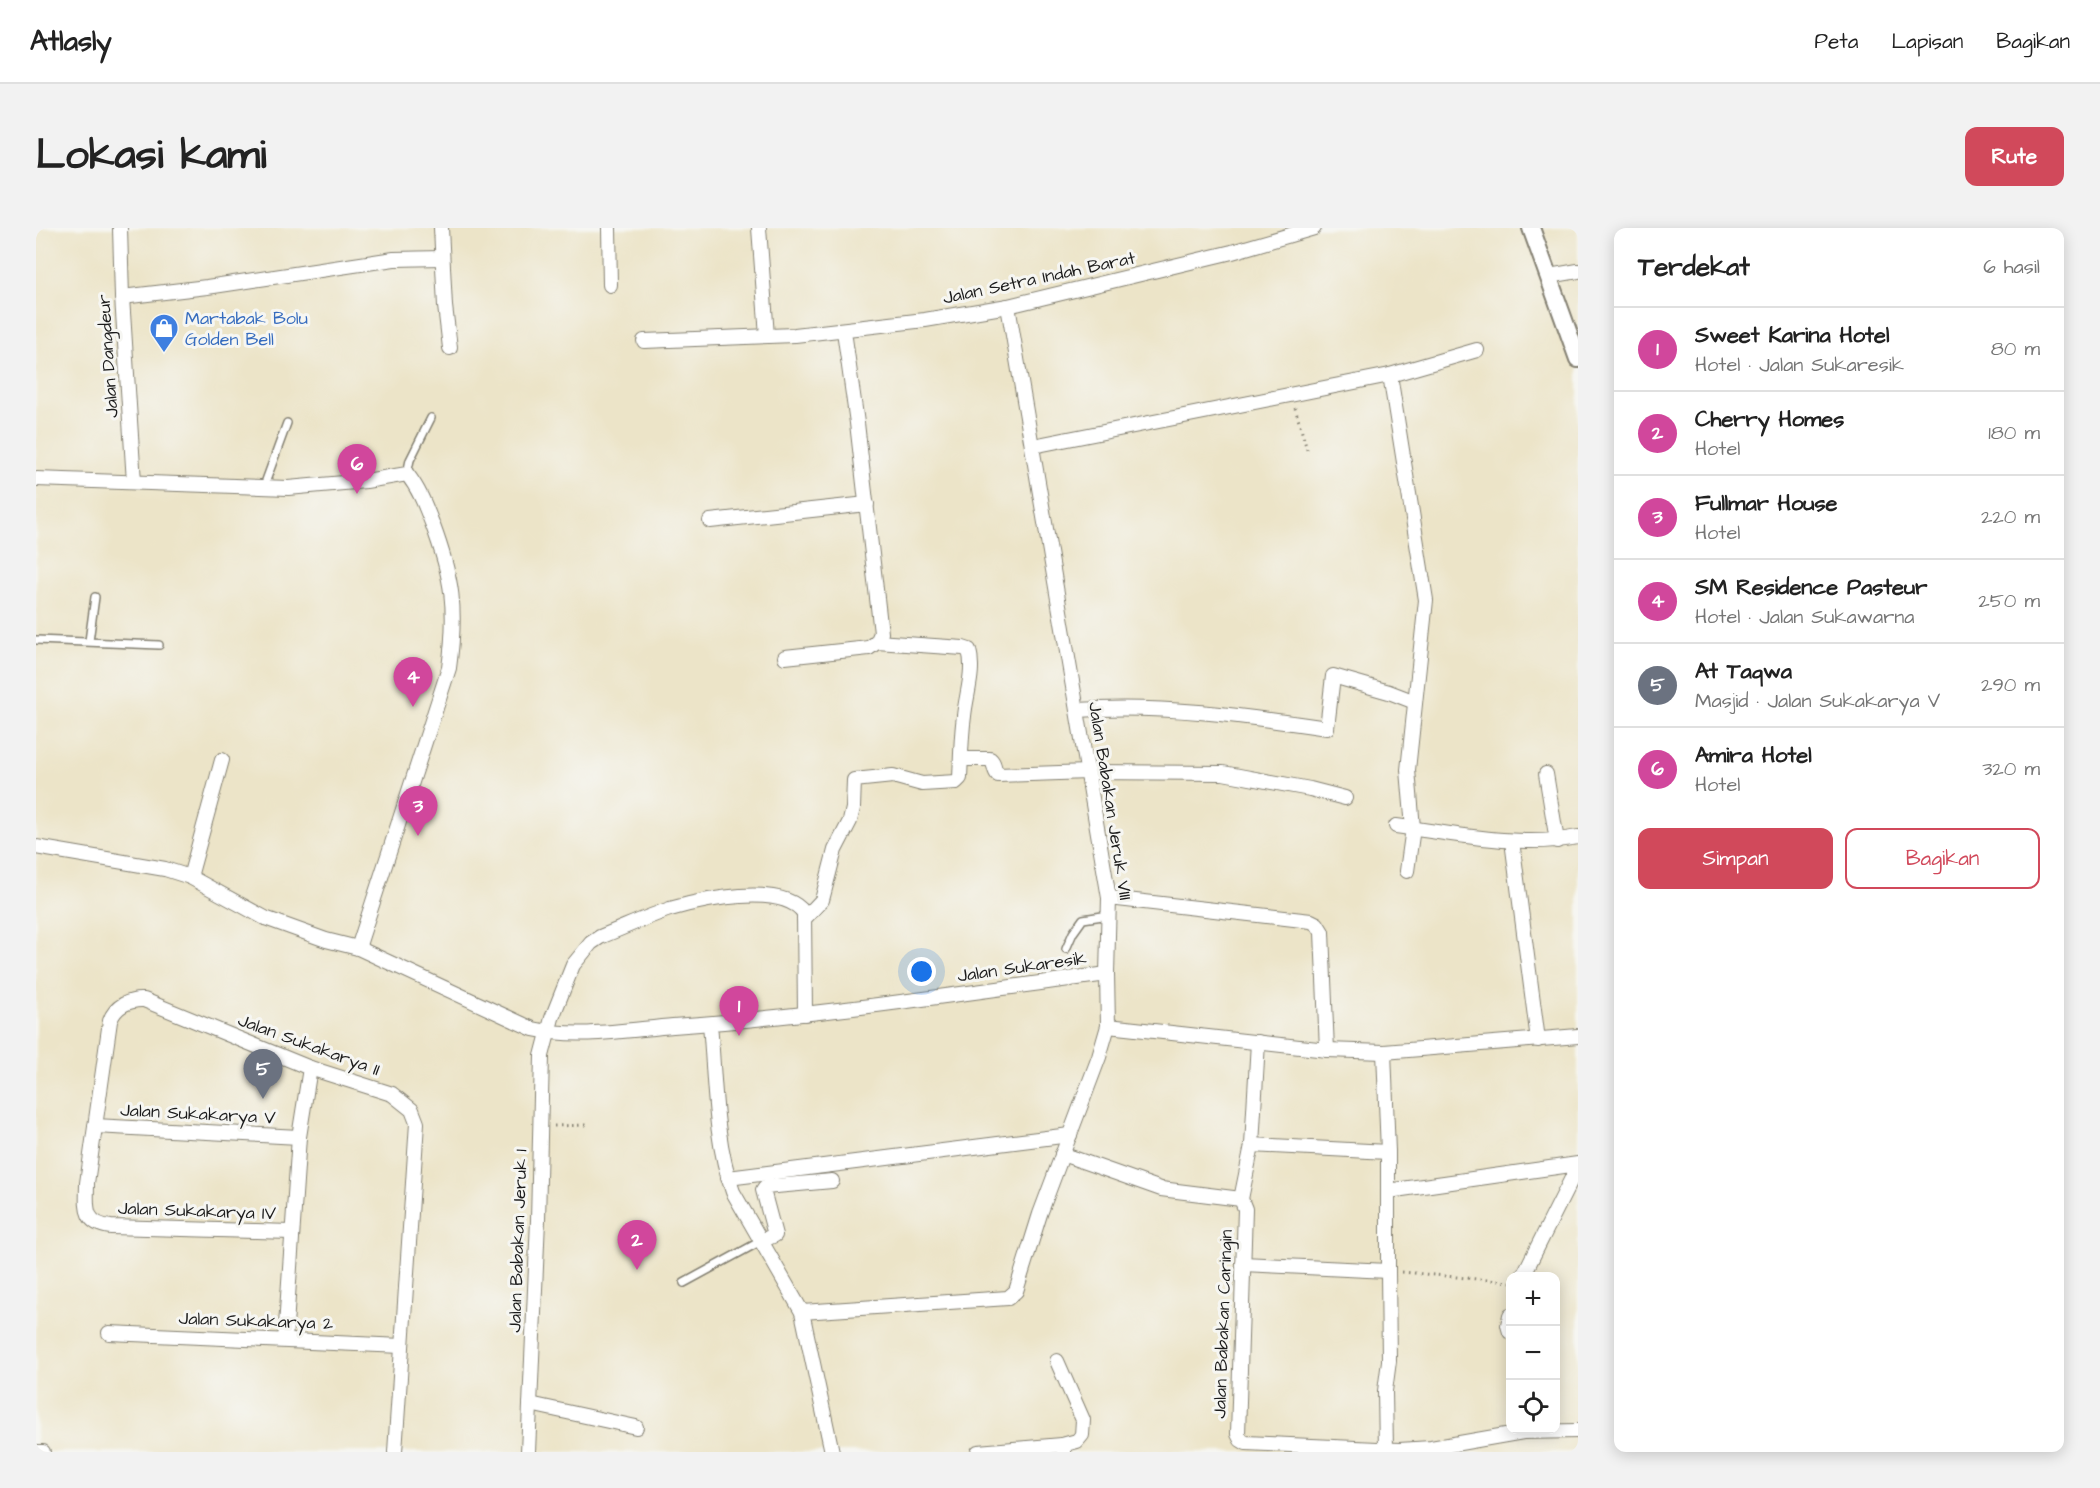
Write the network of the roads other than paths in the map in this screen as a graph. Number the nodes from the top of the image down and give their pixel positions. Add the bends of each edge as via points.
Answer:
1 (120, 228) edge
2 (441, 228) edge
3 (609, 228) edge
4 (759, 228) edge
5 (1314, 228) edge
6 (1531, 228) edge
7 (442, 258) junction
8 (1578, 271) edge
9 (1549, 276) junction
10 (610, 285) dead end
11 (122, 297) junction
12 (1008, 306) junction
13 (844, 331) junction
14 (767, 336) junction
15 (644, 341) dead end
16 (450, 348) dead end
17 (1477, 350) dead end
18 (1578, 359) edge
19 (1390, 375) junction
20 (431, 418) dead end
21 (287, 423) dead end
22 (1033, 446) junction
23 (407, 474) junction
24 (36, 478) edge
25 (134, 482) junction
26 (264, 486) junction
27 (867, 504) junction
28 (710, 520) dead end
29 (95, 597) dead end
30 (36, 640) edge
31 (89, 641) junction
32 (877, 642) junction
33 (159, 645) dead end
34 (785, 657) dead end
35 (1415, 702) junction
36 (1077, 710) junction
37 (961, 759) junction
38 (222, 760) dead end
39 (1088, 772) junction
40 (1546, 774) dead end
41 (1345, 798) dead end
42 (1396, 826) dead end
43 (1413, 828) junction
44 (1578, 837) edge
45 (1512, 841) junction
46 (1557, 841) junction
47 (36, 847) edge
48 (1407, 871) dead end
49 (190, 877) junction
50 (1109, 898) junction
51 (1109, 915) junction
52 (804, 919) junction
53 (358, 948) junction
54 (1066, 949) dead end
55 (1107, 974) junction
56 (805, 1014) junction
57 (710, 1024) junction
58 (1108, 1026) junction
59 (548, 1032) junction
60 (1578, 1036) edge
61 (1538, 1040) junction
62 (1258, 1042) junction
63 (1327, 1050) junction
64 (1384, 1052) junction
65 (310, 1068) junction
66 (95, 1126) junction
67 (1071, 1135) junction
68 (299, 1137) junction
69 (1252, 1145) junction
70 (1388, 1152) junction
71 (1062, 1154) junction
72 (1578, 1165) edge
73 (728, 1178) junction
74 (832, 1181) dead end
75 (1388, 1191) junction
76 (1241, 1199) junction
77 (291, 1232) junction
78 (761, 1241) junction
79 (1243, 1264) junction
80 (1388, 1271) junction
81 (1525, 1272) edge
82 (684, 1282) dead end
83 (802, 1312) junction
84 (109, 1333) dead end
85 (285, 1340) junction
86 (402, 1346) junction
87 (1057, 1361) dead end
88 (530, 1404) junction
89 (636, 1427) dead end
90 (1578, 1431) edge
91 (1063, 1448) edge
92 (1386, 1450) junction
93 (36, 1452) edge
94 (43, 1452) edge
95 (396, 1452) edge
96 (528, 1452) edge
97 (832, 1452) edge
98 (978, 1452) edge

1 - 11 street, Jalan Dangdeur
2 - 7 street
3 - 10 street
4 - 14 street
5 - 12 street, Jalan Setra Indah Barat via 1232,252
6 - 9 street
7 - 11 street via 394,259
7 - 16 street
8 - 9 street
9 - 18 street
11 - 25 street, Jalan Dangdeur
12 - 13 street, Jalan Setra Indah Barat
12 - 22 street, Jalan Babakan Jeruk VIII
13 - 14 street, Jalan Setra Indah Barat
13 - 27 street
14 - 15 street, Jalan Setra Indah Barat
17 - 19 street
19 - 22 street
19 - 35 street via 1426,600
20 - 23 lane
21 - 26 lane
22 - 36 street, Jalan Babakan Jeruk VIII
23 - 26 street via 288,488
23 - 53 street via 419,489 446,560 454,622 446,682
24 - 25 street
25 - 26 street
27 - 28 street
27 - 32 street via 881,633
29 - 31 lane
30 - 31 lane
31 - 33 lane
32 - 34 street via 869,648
32 - 37 street via 969,650
35 - 36 street via 1333,676 1327,728 1208,712
35 - 43 street via 1408,770
36 - 39 street, Jalan Babakan Jeruk VIII
37 - 39 street via 990,759 998,775
37 - 52 street via 960,778 956,782 922,784 893,776 851,774 854,808 850,821 835,850 822,900
38 - 49 street
39 - 41 street via 1223,773
39 - 50 street, Jalan Babakan Jeruk VIII
40 - 46 street
42 - 43 street
43 - 45 street
43 - 48 street
44 - 46 street
45 - 46 street
45 - 61 street
47 - 49 street, Jalan Sukaresik via 165,869
49 - 53 street, Jalan Sukaresik via 273,921
50 - 51 street, Jalan Babakan Jeruk VIII
50 - 63 street via 1317,924 1322,932
51 - 54 lane via 1083,919
51 - 55 street, Jalan Babakan Jeruk VIII
52 - 56 street
52 - 59 street, Jalan Babakan Jeruk 1 via 799,906 781,899 734,897 670,909 600,937 573,965
53 - 59 street, Jalan Sukaresik via 533,1029
55 - 56 street, Jalan Sukaresik
55 - 58 street, Jalan Babakan Jeruk VIII
56 - 57 street, Jalan Sukaresik
57 - 59 street, Jalan Sukaresik
57 - 73 street via 720,1142
58 - 62 street
58 - 67 street, Jalan Babakan Jeruk VIII
59 - 88 street, Jalan Babakan Jeruk 1 via 542,1056
60 - 61 street
61 - 64 street
62 - 63 street
62 - 69 street, Jalan Babakan Caringin
63 - 64 street
64 - 70 street
65 - 66 street, Jalan Sukakarya II via 144,1000 130,1001 110,1021
65 - 68 street
65 - 86 street, Jalan Sukakarya II via 392,1094 412,1110 417,1123
66 - 68 street, Jalan Sukakarya V
66 - 77 street, Jalan Sukakarya IV via 87,1208 91,1220 99,1226
67 - 71 street, Jalan Babakan Jeruk VIII
67 - 73 street
68 - 77 street
69 - 70 street
69 - 76 street, Jalan Babakan Caringin
70 - 75 street
71 - 76 street via 1161,1189
71 - 83 street, Jalan Babakan Jeruk VIII via 1012,1296
72 - 75 street
72 - 81 street
73 - 78 street
74 - 78 street via 765,1187 775,1235
75 - 80 street
76 - 79 street, Jalan Babakan Caringin via 1245,1209
77 - 85 street
78 - 82 lane
78 - 83 street
79 - 80 street
79 - 92 street, Jalan Babakan Caringin via 1238,1434 1241,1440
80 - 92 street
83 - 97 street
84 - 85 street, Jalan Sukakarya 2
85 - 86 street, Jalan Sukakarya 2
86 - 95 street, Jalan Sukakarya II
87 - 91 street via 1083,1420 1082,1435
88 - 89 street
88 - 96 street, Jalan Babakan Jeruk 1
90 - 92 street, Jalan Babakan Caringin via 1522,1432 1431,1448
91 - 98 street
93 - 94 street

